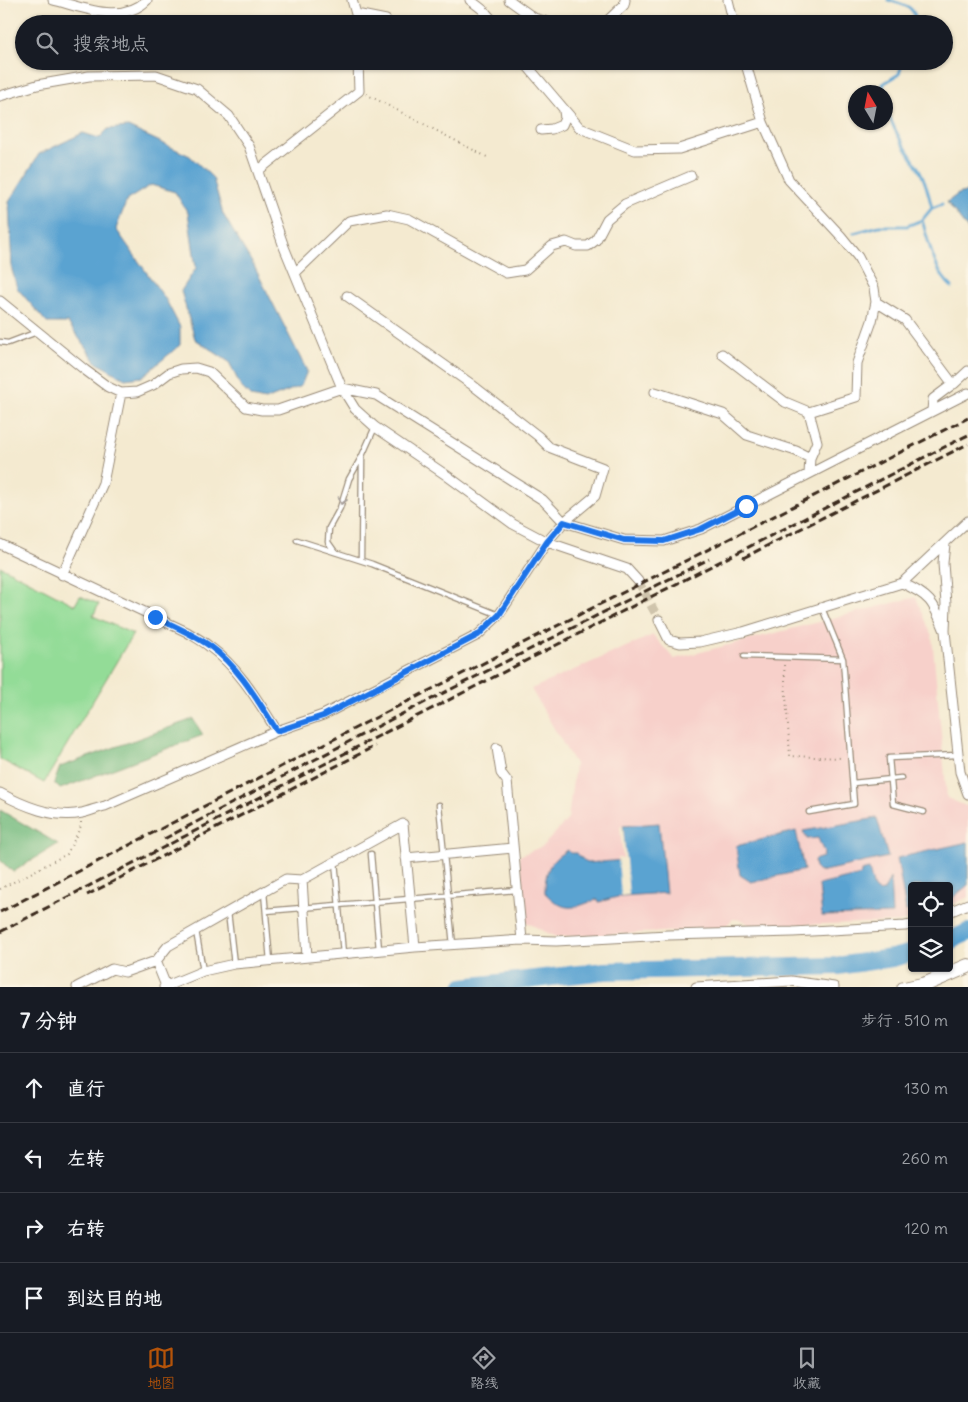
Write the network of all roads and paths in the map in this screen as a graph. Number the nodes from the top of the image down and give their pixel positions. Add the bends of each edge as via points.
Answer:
1 (54, 0) edge
2 (147, 0) edge
3 (470, 0) edge
4 (509, 0) edge
5 (625, 0) edge
6 (728, 0) edge
7 (353, 1) edge
8 (356, 14) joint
9 (361, 15) edge
10 (489, 15) edge
11 (530, 15) edge
12 (613, 15) edge
13 (732, 15) edge
14 (359, 70) edge
15 (530, 70) edge
16 (748, 70) edge
17 (360, 90) junction
18 (0, 96) edge
19 (564, 111) junction
20 (763, 122) junction
21 (541, 130) dead end
22 (487, 157) dead end
23 (259, 170) junction
24 (691, 176) dead end
25 (295, 273) junction
26 (347, 296) dead end
27 (0, 301) edge
28 (876, 302) junction
29 (38, 332) junction
30 (0, 342) edge
31 (722, 354) dead end
32 (968, 371) edge
33 (954, 384) dead end
34 (342, 388) junction
35 (655, 392) dead end
36 (121, 393) junction
37 (968, 393) edge
38 (932, 411) junction
39 (809, 412) junction
40 (375, 427) junction
41 (362, 456) junction
42 (810, 458) junction
43 (809, 474) junction
44 (968, 521) edge
45 (564, 522) junction
46 (297, 540) dead end
47 (547, 542) junction
48 (0, 544) edge
49 (945, 544) junction
50 (335, 552) junction
51 (361, 560) junction
52 (62, 575) junction
53 (638, 581) tunnel mouth
54 (902, 583) junction
55 (822, 608) junction
56 (499, 615) junction
57 (659, 620) tunnel mouth
58 (945, 631) junction
59 (744, 656) dead end
60 (783, 657) junction
61 (843, 659) junction
62 (277, 731) junction
63 (497, 748) dead end
64 (958, 755) junction
65 (851, 758) junction
66 (900, 778) dead end
67 (891, 779) junction
68 (852, 783) junction
69 (0, 793) edge
70 (968, 794) edge
71 (439, 805) dead end
72 (809, 812) dead end
73 (924, 812) dead end
74 (80, 813) junction
75 (513, 848) junction
76 (371, 854) dead end
77 (444, 854) junction
78 (406, 858) junction
79 (335, 861) junction
80 (302, 880) junction
81 (0, 889) edge
82 (517, 890) junction
83 (264, 891) junction
84 (448, 896) junction
85 (410, 899) junction
86 (375, 902) junction
87 (968, 904) edge
88 (339, 905) junction
89 (304, 908) junction
90 (953, 910) edge
91 (266, 911) junction
92 (228, 912) junction
93 (908, 925) edge
94 (196, 930) junction
95 (522, 940) junction
96 (453, 945) junction
97 (415, 947) junction
98 (379, 951) junction
99 (343, 954) junction
100 (307, 957) junction
101 (156, 961) junction
102 (270, 961) junction
103 (234, 964) junction
104 (968, 966) edge
105 (203, 971) junction
106 (937, 979) junction
107 (77, 987) edge
108 (165, 987) edge
109 (696, 987) edge
110 (834, 987) edge
111 (902, 987) edge
112 (919, 987) edge

1 - 2 street via 118,13 133,11
3 - 10 street
4 - 11 street
5 - 12 street
6 - 13 street
7 - 8 street
8 - 9 street
14 - 17 street
15 - 19 street
16 - 20 street
17 - 22 path
17 - 23 street
18 - 23 street via 37,85 89,76 156,75 197,89 229,116 249,146
19 - 20 street via 580,128 634,150 679,149
19 - 21 street via 562,125
20 - 28 street via 789,180 858,257 872,283
23 - 25 street
24 - 25 street via 625,204 607,219 596,240 588,246 566,242 552,246 525,270 506,273 408,219 387,214 349,222
25 - 34 street
26 - 45 street via 471,384 549,447 603,468 595,496
27 - 29 street
28 - 38 street via 905,320 953,384 933,399
28 - 39 street via 857,363 856,397
29 - 30 lane via 8,343
29 - 36 street via 108,387
31 - 39 street via 785,402
32 - 33 street
34 - 36 street via 278,410 262,410 246,407 209,372 181,368 137,392
34 - 40 street via 355,410
34 - 45 street via 376,395 542,500
35 - 42 street via 723,414 747,435
36 - 52 street via 102,483
37 - 38 street
38 - 43 street
39 - 42 street via 817,442
40 - 41 lane
40 - 47 street via 513,524
41 -> 50 lane via 329,528 328,542
41 - 51 lane
42 - 43 street
43 - 45 street via 701,529 664,541 624,540
44 - 49 street
45 - 47 street
46 - 50 lane
47 - 53 street via 627,569
47 - 56 street
48 - 52 street
49 - 54 street
49 - 58 street
50 - 51 lane
51 - 56 lane
52 - 62 street via 187,632 211,647 230,664
54 - 55 street
54 - 58 street via 920,591 934,605
55 - 57 street via 743,632 680,644 669,640
55 - 61 lane
56 - 62 street via 478,635 413,669 323,716
58 - 64 street
59 - 60 lane
60 - 61 lane
60 - 65 path via 790,756
61 - 65 lane
62 - 74 street via 105,806
63 - 75 street via 501,773 507,781
64 - 67 lane via 890,758
64 - 70 street
65 - 68 lane
66 - 67 lane
67 - 68 lane
67 - 73 lane via 893,804
68 - 72 lane via 854,804
69 - 74 street via 21,804 54,814
71 - 77 lane
74 - 81 path via 81,826 67,854
75 - 77 street
75 - 82 street
76 - 86 lane
77 - 78 street
77 - 84 lane
78 - 79 street via 402,824
78 - 85 street
79 - 80 street
79 - 88 lane
80 - 83 street via 286,879
80 - 89 street
82 - 84 lane
82 - 95 street
83 - 91 lane
83 - 92 street
84 - 85 lane
84 - 96 lane
85 - 86 lane
85 - 97 street
86 - 88 lane
86 - 98 lane
87 - 90 street
88 - 89 lane
88 - 99 lane
89 - 91 lane
89 - 100 street
91 - 102 lane
92 - 94 street
92 - 103 lane
93 - 95 street
94 - 101 street via 168,946
94 - 105 lane
95 - 96 street
96 - 97 street
97 - 98 street
98 - 99 street
99 - 100 street
100 - 102 street
101 - 107 street via 125,972 112,969
101 - 108 street
102 - 103 street
103 - 105 street
104 - 106 highway
105 - 108 street
106 - 111 street
106 - 112 highway
109 - 110 street via 791,982

